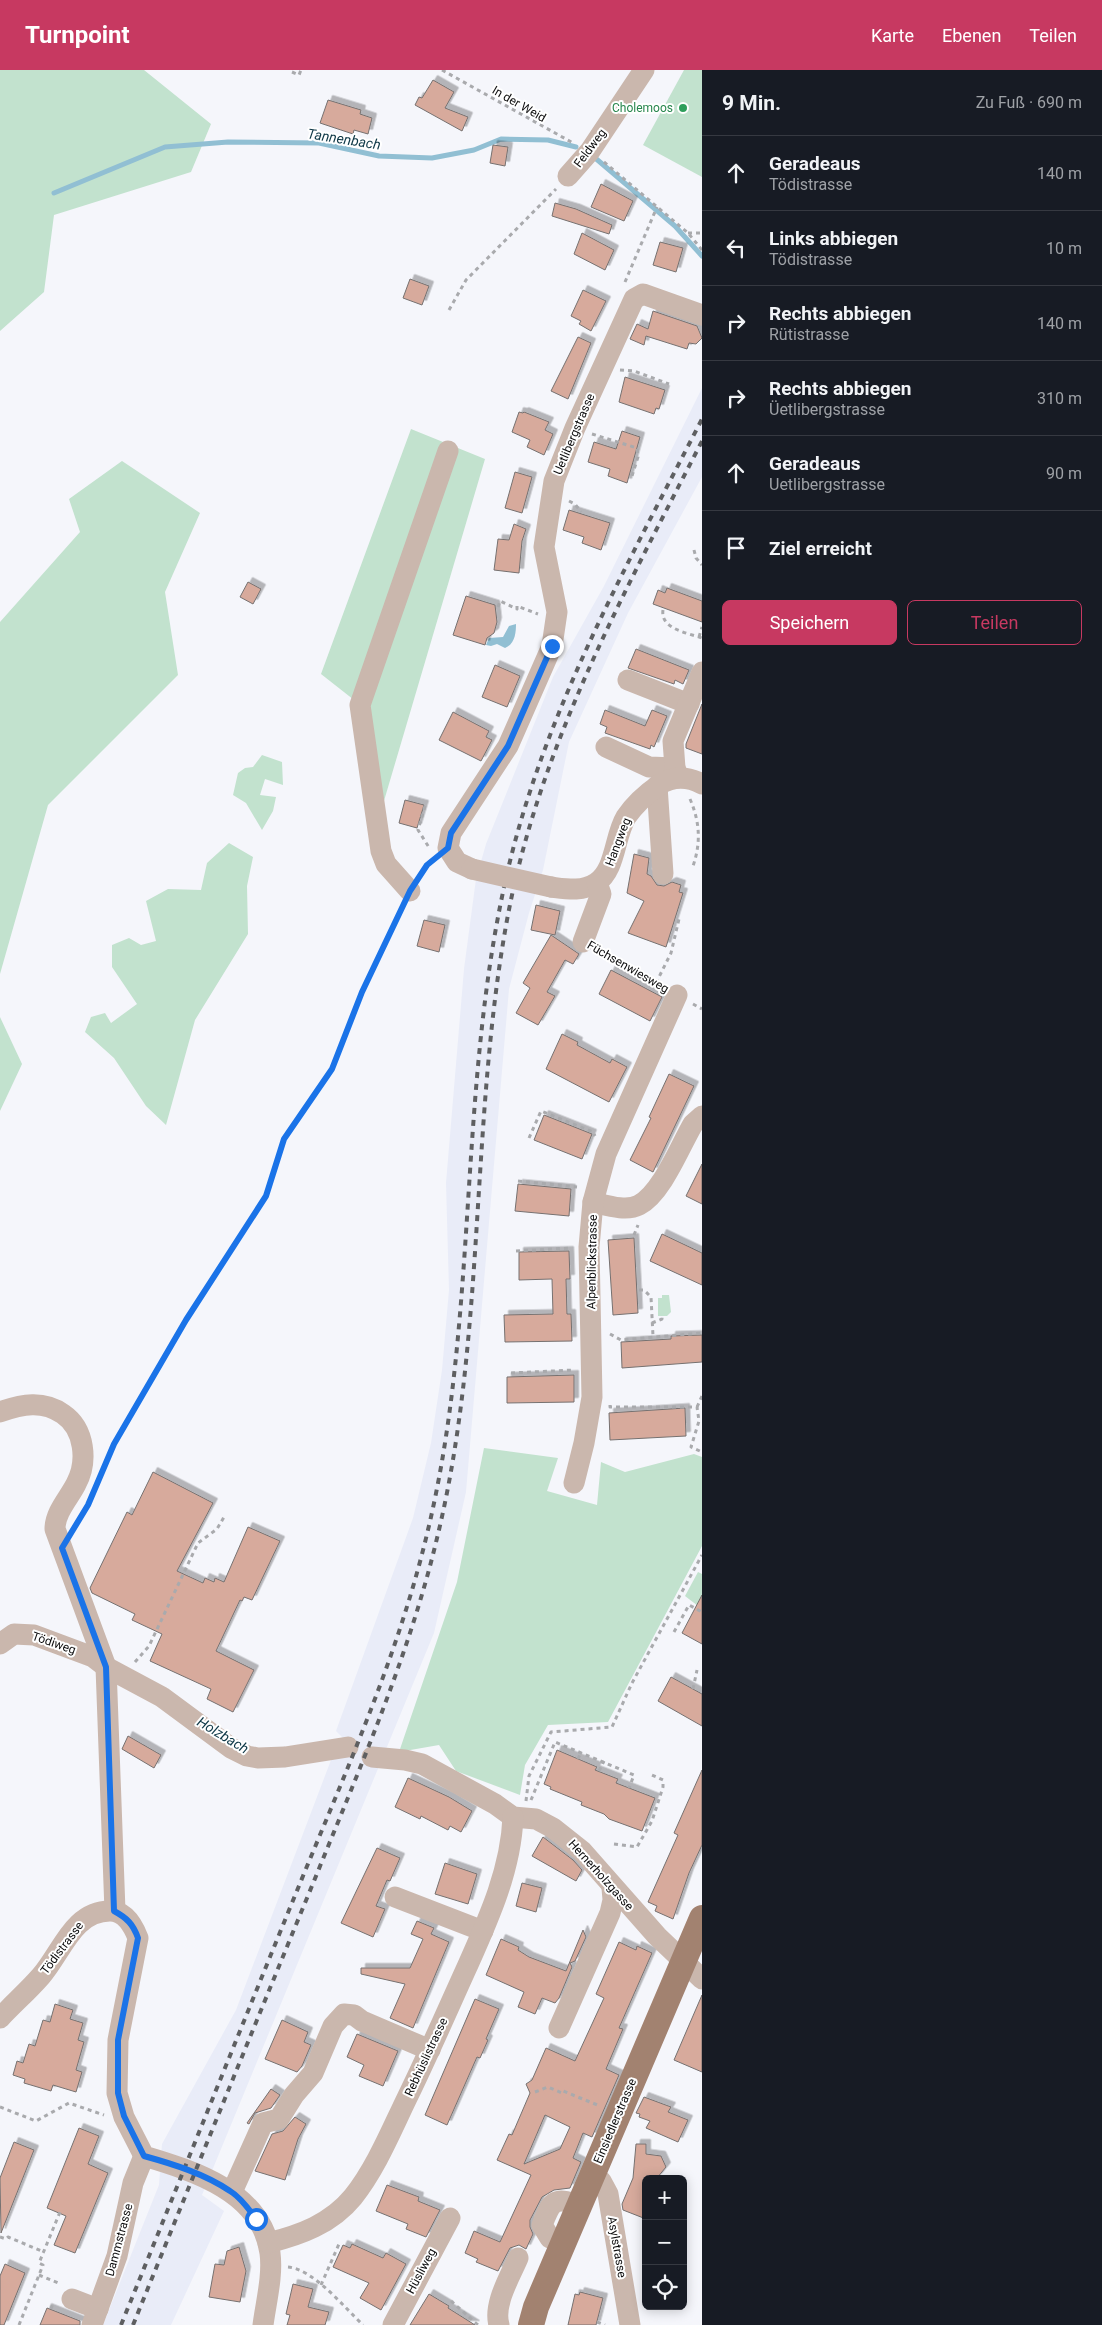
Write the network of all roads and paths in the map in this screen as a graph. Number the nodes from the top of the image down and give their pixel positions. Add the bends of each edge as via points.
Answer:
1 (301, 70) edge
2 (442, 70) edge
3 (644, 70) edge
4 (292, 72) dead end
5 (590, 151) junction
6 (568, 176) joint
7 (657, 207) junction
8 (688, 232) junction
9 (702, 233) edge
10 (702, 250) edge
11 (634, 299) junction
12 (449, 310) dead end
13 (702, 315) edge
14 (598, 378) junction
15 (669, 384) dead end
16 (575, 428) junction
17 (448, 451) dead end
18 (632, 476) dead end
19 (694, 550) dead end
20 (702, 565) edge
21 (498, 607) dead end
22 (663, 610) dead end
23 (537, 622) dead end
24 (702, 627) edge
25 (701, 638) edge
26 (702, 672) edge
27 (628, 680) dead end
28 (689, 704) junction
29 (606, 747) dead end
30 (677, 772) junction
31 (701, 781) edge
32 (657, 786) junction
33 (425, 806) dead end
34 (448, 848) junction
35 (693, 866) dead end
36 (663, 874) dead end
37 (597, 883) junction
38 (410, 891) junction
39 (679, 919) dead end
40 (583, 942) joint
41 (656, 983) junction
42 (677, 995) junction
43 (702, 1009) edge
44 (702, 1116) edge
45 (529, 1138) dead end
46 (605, 1156) junction
47 (518, 1182) dead end
48 (571, 1186) dead end
49 (593, 1202) junction
50 (589, 1247) junction
51 (516, 1250) dead end
52 (639, 1290) dead end
53 (662, 1316) dead end
54 (652, 1323) junction
55 (591, 1331) junction
56 (702, 1333) edge
57 (653, 1336) junction
58 (591, 1368) junction
59 (566, 1370) junction
60 (511, 1373) dead end
61 (566, 1376) dead end
62 (702, 1396) edge
63 (592, 1397) junction
64 (696, 1407) junction
65 (0, 1412) edge
66 (702, 1452) edge
67 (99, 1479) dead end
68 (574, 1483) dead end
69 (92, 1496) dead end
70 (224, 1517) dead end
71 (62, 1548) junction
72 (702, 1555) edge
73 (702, 1612) edge
74 (674, 1632) dead end
75 (0, 1644) edge
76 (697, 1670) dead end
77 (113, 1671) junction
78 (693, 1689) dead end
79 (348, 1748) dead end
80 (581, 1752) junction
81 (372, 1757) dead end
82 (578, 1759) dead end
83 (604, 1761) junction
84 (599, 1771) dead end
85 (652, 1775) dead end
86 (629, 1788) dead end
87 (513, 1817) junction
88 (614, 1844) dead end
89 (612, 1888) junction
90 (395, 1897) dead end
91 (114, 1911) junction
92 (702, 1918) edge
93 (482, 1931) junction
94 (683, 1961) junction
95 (702, 1979) edge
96 (0, 2018) edge
97 (559, 2028) dead end
98 (430, 2050) junction
99 (535, 2092) dead end
100 (0, 2107) edge
101 (605, 2108) dead end
102 (110, 2117) dead end
103 (144, 2156) junction
104 (592, 2177) junction
105 (232, 2192) junction
106 (60, 2212) dead end
107 (450, 2218) dead end
108 (0, 2236) edge
109 (268, 2243) junction
110 (339, 2244) dead end
111 (44, 2252) junction
112 (518, 2258) dead end
113 (288, 2267) dead end
114 (321, 2285) junction
115 (72, 2299) dead end
116 (451, 2301) dead end
117 (95, 2317) edge
118 (597, 2322) dead end
119 (19, 2325) edge
120 (263, 2325) edge
121 (363, 2325) edge
122 (393, 2325) edge
123 (478, 2325) edge
124 (499, 2325) edge
125 (531, 2325) edge
126 (605, 2325) edge
127 (630, 2325) edge

1 - 4 path via 299,75
2 - 5 path, In der Weid
3 - 5 street, Feldweg
5 - 6 street, Feldweg
5 - 7 path, In der Weid
6 - 12 path via 466,280
7 - 8 path, In der Weid
7 - 11 path via 624,284
8 - 9 path
8 - 10 path, In der Weid
11 - 13 street via 643,294
11 - 14 street, Uetlibergstrasse
14 - 15 path via 607,382 620,370 626,370
14 - 16 street, Uetlibergstrasse
16 - 18 path via 637,448 638,457
16 - 34 street, Uetlibergstrasse via 554,481 544,547 557,612 552,646 508,746 451,833
17 - 38 street via 360,705 381,851 386,864
19 - 20 path
21 - 23 path via 500,601 516,609 518,606 537,613
22 - 25 path via 663,620 668,625
24 - 25 path
26 - 28 street
27 - 28 street
28 - 30 street via 673,741
29 - 30 street via 649,767
30 - 31 street
30 - 32 street, Hangweg
30 - 35 path via 699,829 699,847
32 - 36 street
32 - 37 street, Hangweg via 638,801 625,819 607,873
33 - 34 path via 418,830 420,835 435,854
34 - 37 street, bridge via 457,862 472,869 576,890
34 - 38 path via 427,865
37 - 40 street, Füchsenwiesweg via 601,894
38 - 67 path via 362,992 332,1069 284,1139 266,1196 186,1320 114,1444
39 - 41 path via 671,953
40 - 41 path, Füchsenwiesweg
41 - 42 path, Füchsenwiesweg
42 - 43 path, Füchsenwiesweg
42 - 46 street, Alpenblickstrasse
44 - 49 street via 693,1124 653,1193 638,1206 617,1208
45 - 46 path via 541,1111 593,1132
46 - 49 street, Alpenblickstrasse
47 - 48 path
49 - 50 street, Alpenblickstrasse
50 - 51 path
50 - 55 street, Alpenblickstrasse
52 - 54 path via 644,1290 651,1298
53 - 54 path
54 - 57 path
55 - 57 path via 605,1330 613,1338 621,1340
55 - 58 street, Alpenblickstrasse
56 - 57 path
58 - 59 path via 585,1367 578,1375 574,1370
58 - 63 street, Alpenblickstrasse
59 - 60 path
59 - 61 path
62 - 64 path
63 - 64 path via 609,1396 610,1407
63 - 68 street, Alpenblickstrasse
64 - 66 path via 699,1421 691,1447
65 - 71 street via 33,1404 57,1410 67,1417 81,1439 83,1450 77,1482 55,1522
69 - 71 path
70 - 77 path via 217,1529 198,1543 149,1646 133,1664
71 - 77 street
72 - 80 path via 632,1683 612,1727 551,1732 530,1776 525,1803 530,1803 555,1742
73 - 74 path via 689,1605
75 - 77 street, Tödiweg via 14,1634 34,1634 93,1657
76 - 78 path
77 - 79 street via 162,1697 231,1748 247,1756 285,1757
77 - 91 street
80 - 82 path
80 - 83 path
81 - 87 street, Hernerholzgasse via 422,1764
83 - 84 path
83 - 86 path via 634,1775
85 - 88 path via 663,1780 663,1787 646,1835 637,1847
87 - 89 street, Hernerholzgasse via 536,1820 567,1837
87 - 93 street, Rebhüslistrasse via 513,1838 504,1872
89 - 94 street, Hernerholzgasse
89 - 97 street via 610,1913
90 - 93 street
91 - 96 street, Tödistrasse via 99,1911 80,1920 41,1976
91 - 103 street via 126,1917 138,1938 118,2040 118,2093 124,2116
92 - 94 main road, Einsiedlerstrasse
93 - 98 street, Rebhüslistrasse
94 - 95 street, Hernerholzgasse
94 - 104 main road, Einsiedlerstrasse
98 - 105 street via 354,2015 344,2014 333,2026 313,2073 279,2119 263,2123
98 - 109 street, Rebhüslistrasse via 368,2176 352,2199 328,2220 302,2234
99 - 101 path via 548,2087
100 - 102 path via 36,2121 69,2103
103 - 105 street via 173,2164
103 - 117 street, Dammstrasse
104 - 125 main road, Einsiedlerstrasse
104 - 127 street, Asylstrasse via 600,2181 608,2194
105 - 109 street via 256,2219
106 - 111 path
107 - 122 street, Hüsliweg
108 - 111 path
109 - 120 street via 270,2268
110 - 114 path
111 - 119 path via 39,2263 43,2265
112 - 124 street via 500,2303
113 - 114 path via 302,2270
114 - 121 path
115 - 117 street
116 - 123 path
118 - 126 path

